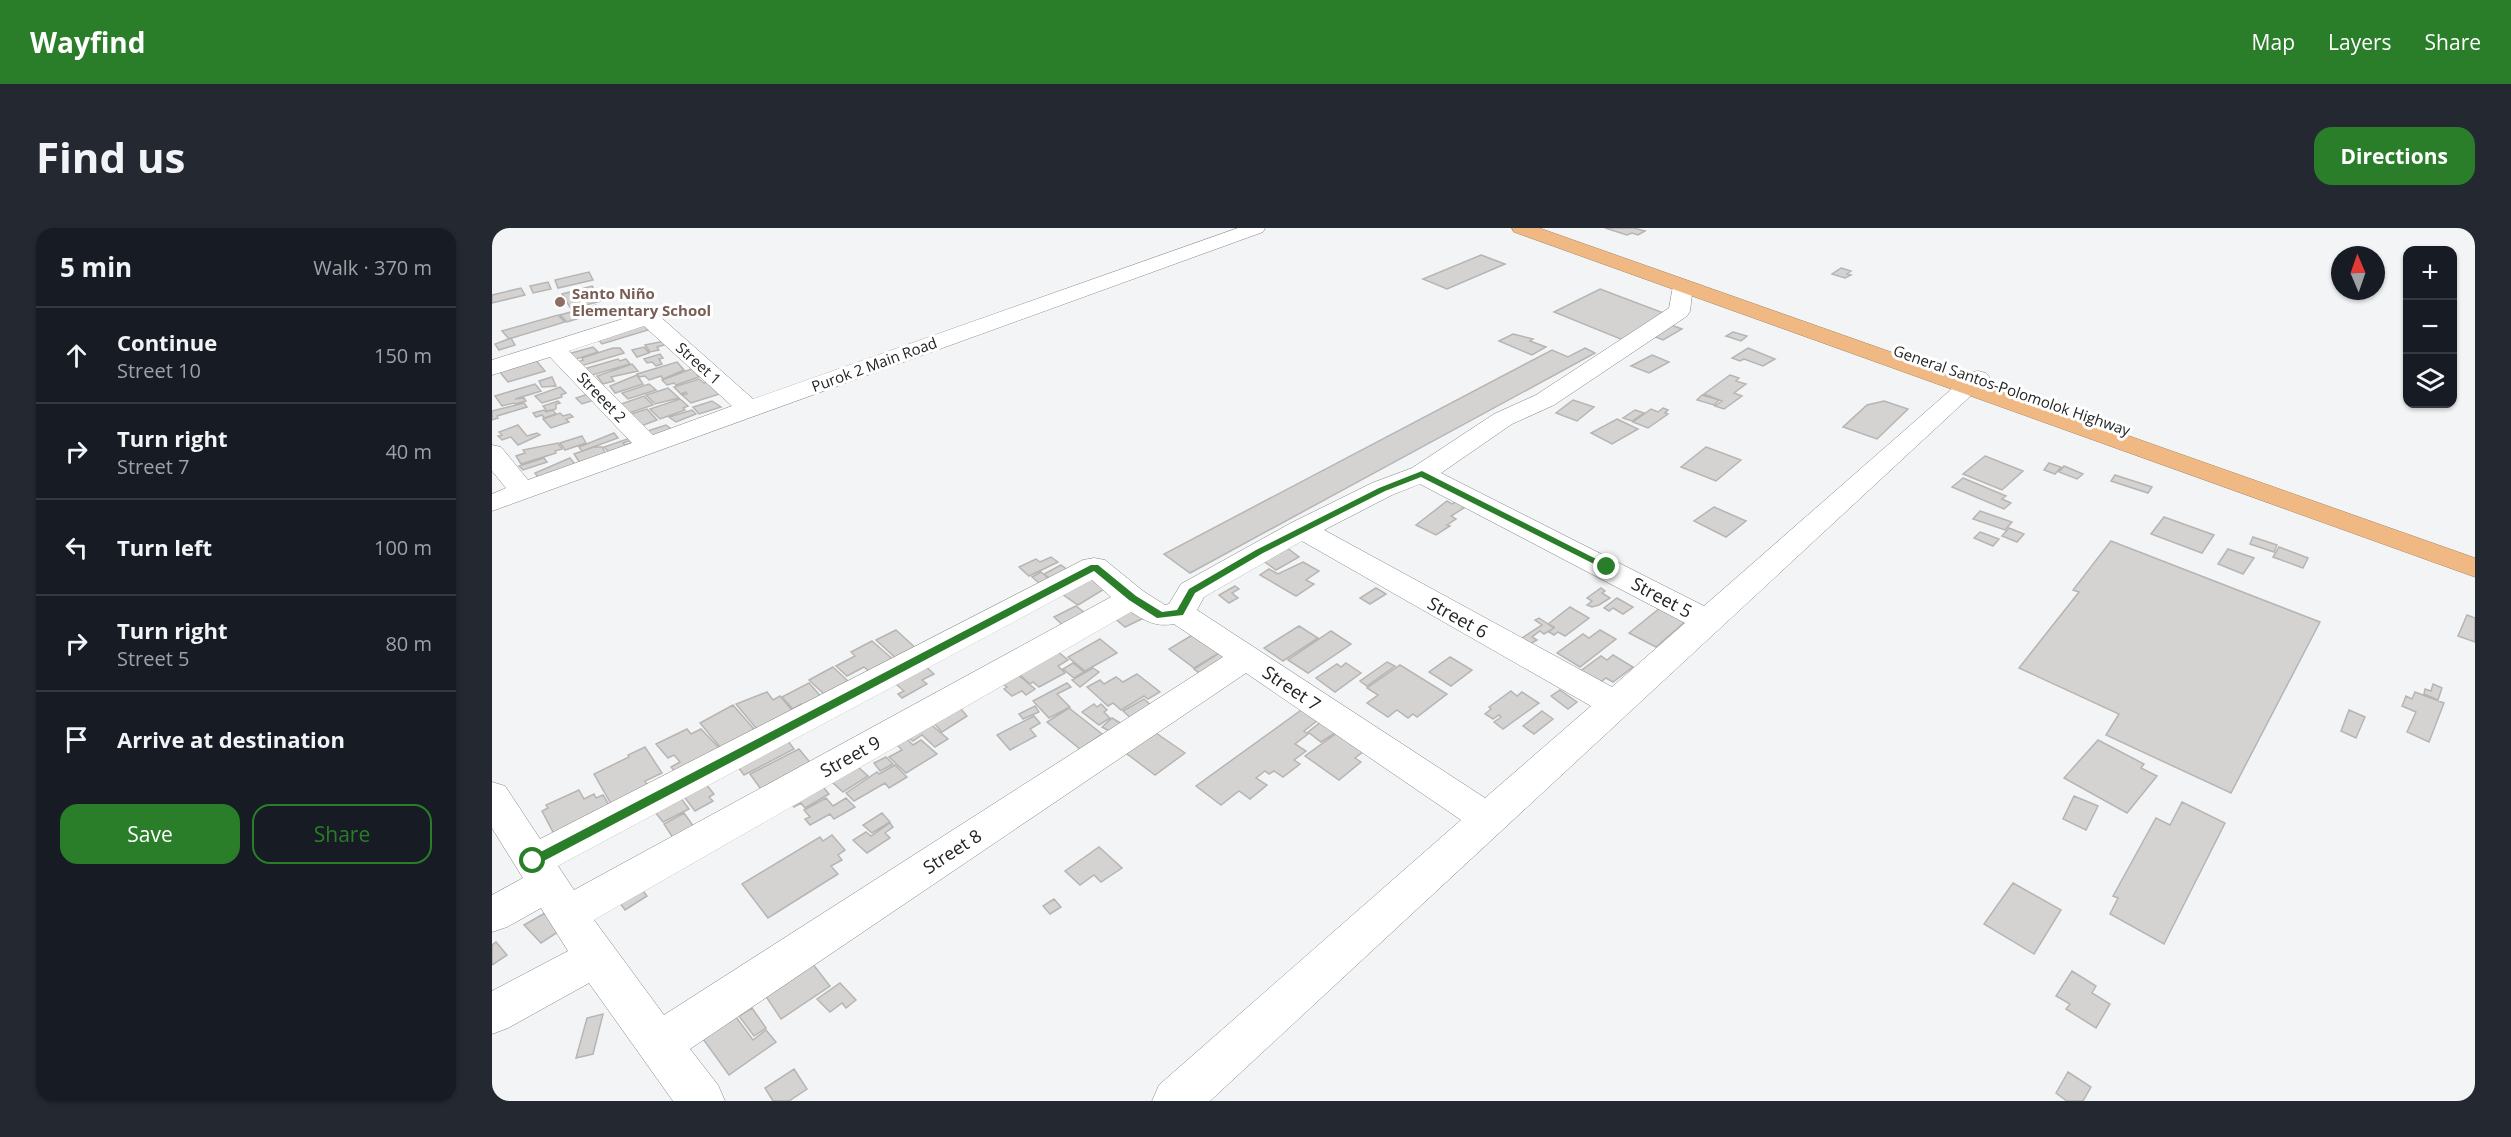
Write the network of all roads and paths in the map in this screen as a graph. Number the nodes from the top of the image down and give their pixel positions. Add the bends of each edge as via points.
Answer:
1 (1256, 228) edge
2 (1521, 228) edge
3 (1549, 228) edge
4 (1683, 286) junction
5 (554, 348) junction
6 (492, 368) edge
7 (1973, 383) junction
8 (750, 409) junction
9 (649, 446) junction
10 (492, 453) edge
11 (1422, 474) junction
12 (522, 491) junction
13 (492, 503) edge
14 (1301, 530) dead end
15 (2475, 552) edge
16 (2475, 568) edge
17 (1132, 598) junction
18 (1180, 613) junction
19 (1709, 622) junction
20 (1246, 658) junction
21 (1616, 705) junction
22 (492, 796) edge
23 (1489, 820) junction
24 (550, 886) junction
25 (492, 915) edge
26 (595, 958) junction
27 (492, 1014) edge
28 (658, 1044) junction
29 (701, 1101) edge
30 (1176, 1101) edge

1 - 8 street, Purok 2 Main Road
2 - 4 highway
3 - 7 highway, General Santos-Polomolok Highway
4 - 7 highway
4 - 11 street via 1679,310 1545,400 1503,419
5 - 6 street
5 - 8 street, Street 1 via 648,318
5 - 9 street, Streeet 2
7 - 15 highway, General Santos-Polomolok Highway
7 - 16 highway
7 - 19 street
8 - 9 street, Purok 2 Main Road
9 - 12 street, Purok 2 Main Road
10 - 12 street
11 - 18 street via 1382,489 1260,551 1192,591
11 - 19 street, Street 5
12 - 13 street, Purok 2 Main Road
14 - 21 street, Street 6
17 - 18 street, Street 7 via 1160,616
17 - 24 street, Street 9
17 - 24 street, Street 7 via 1094,567
18 - 20 street, Street 7
19 - 21 street
20 - 23 street, Street 7
20 - 28 street, Street 8
21 - 23 street
22 - 24 street
23 - 30 street
24 - 25 street
24 - 26 street
26 - 27 street
26 - 28 street
28 - 29 street

